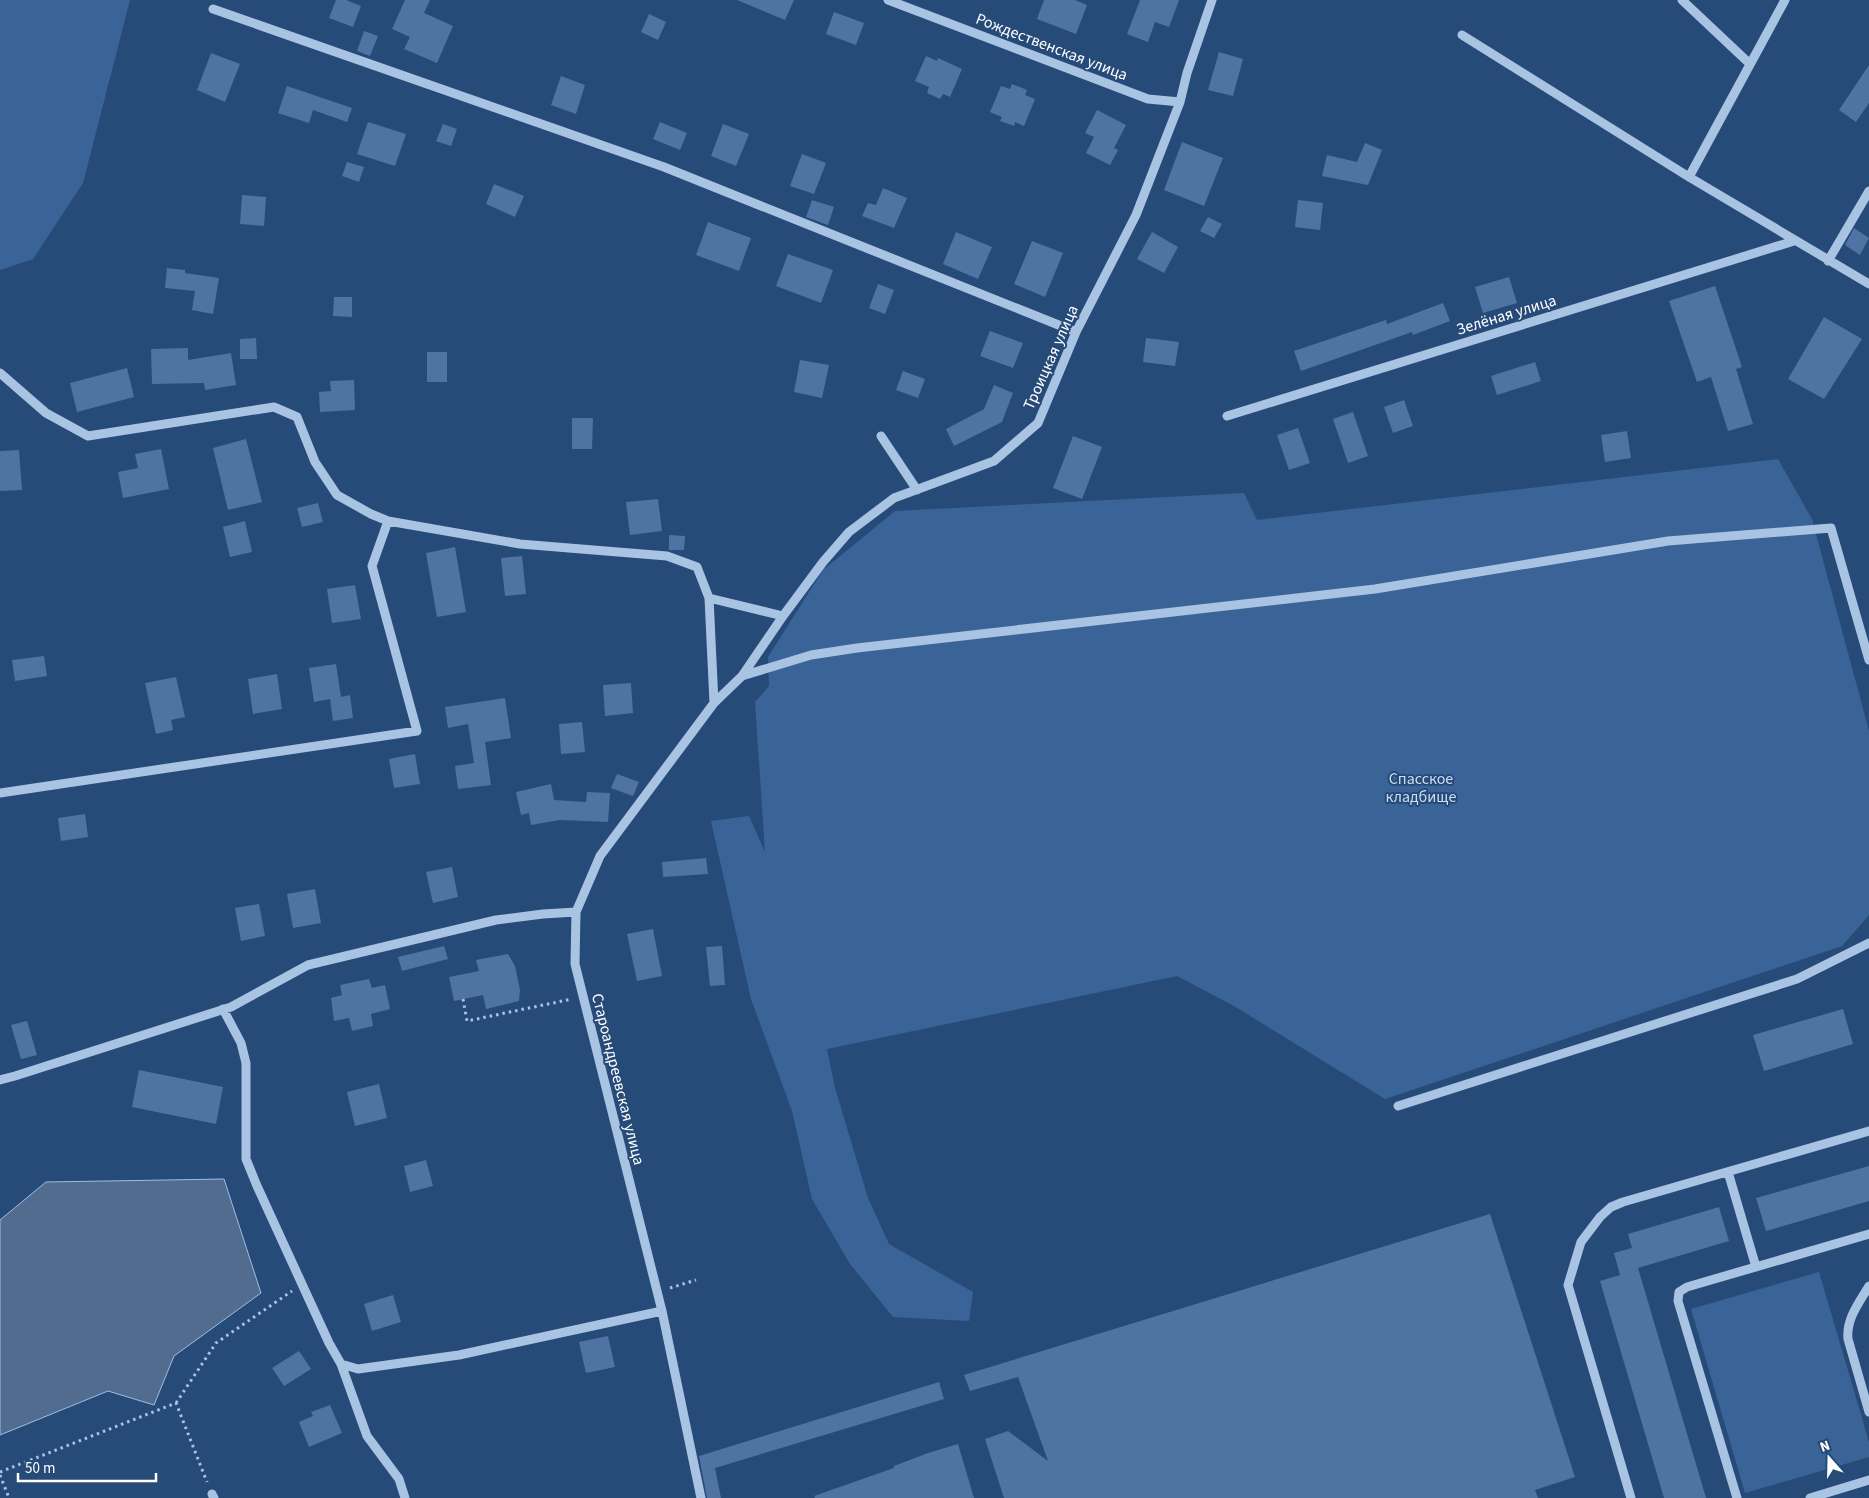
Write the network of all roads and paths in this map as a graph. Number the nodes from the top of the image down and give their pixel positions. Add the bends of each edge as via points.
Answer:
1 (888, 0) edge
2 (1212, 0) edge
3 (1682, 0) edge
4 (1785, 0) edge
5 (213, 9) dead end
6 (1462, 35) dead end
7 (1750, 64) junction
8 (1180, 102) junction
9 (1689, 177) junction
10 (1869, 191) edge
11 (1794, 241) junction
12 (1828, 261) junction
13 (1869, 284) edge
14 (1076, 332) junction
15 (0, 373) edge
16 (1227, 416) dead end
17 (881, 436) dead end
18 (917, 490) junction
19 (388, 521) junction
20 (709, 598) junction
21 (783, 616) junction
22 (1869, 660) edge
23 (742, 676) junction
24 (714, 703) junction
25 (0, 793) edge
26 (576, 912) junction
27 (1869, 943) edge
28 (583, 997) junction
29 (463, 999) dead end
30 (223, 1009) junction
31 (0, 1080) edge
32 (1398, 1106) dead end
33 (1869, 1131) edge
34 (1728, 1172) junction
35 (1869, 1234) edge
36 (1756, 1267) junction
37 (696, 1280) dead end
38 (302, 1284) junction
39 (1869, 1286) edge
40 (657, 1292) junction
41 (662, 1311) junction
42 (341, 1364) junction
43 (176, 1403) junction
44 (1869, 1412) edge
45 (0, 1474) edge
46 (1869, 1480) edge
47 (213, 1496) edge
48 (9, 1498) edge
49 (405, 1498) edge
50 (701, 1498) edge
51 (1631, 1498) edge
52 (1737, 1498) edge
53 (1810, 1498) edge

1 - 8 street, Рождественская улица via 1148,99
2 - 8 street, Троицкая улица
3 - 7 street
4 - 7 street
5 - 14 street via 664,167
6 - 9 street
7 - 9 street
8 - 14 street, Троицкая улица via 1136,215
9 - 11 street
10 - 12 street
11 - 12 street
11 - 16 street, Зелёная улица
12 - 13 street
14 - 18 street, Троицкая улица via 1038,423 994,461
15 - 19 street via 46,413 88,436 274,407 297,417 315,462 337,496
17 - 18 street
18 - 21 street, Троицкая улица via 894,498 849,532
19 - 20 street via 520,544 667,556 697,567
19 - 25 street via 372,566 417,731
20 - 21 street
20 - 24 street
21 - 23 street, Троицкая улица
22 - 23 street via 1831,528 1668,541 1375,589 857,648 811,655
23 - 24 street, Староандреевская улица
24 - 26 street, Староандреевская улица via 600,856
26 - 28 street, Староандреевская улица via 575,964
26 - 30 street via 496,920 308,965
27 - 32 street via 1797,979
28 - 29 path via 467,1021
28 - 40 street, Староандреевская улица
30 - 31 street
30 - 38 street via 241,1043 246,1063 246,1159
33 - 34 street
34 - 36 street
34 - 51 street via 1611,1207 1581,1242 1568,1285
35 - 36 street
36 - 52 street via 1687,1287 1679,1292 1678,1300
37 - 40 path
38 - 42 street
38 - 43 path via 216,1343
39 - 44 street via 1846,1328
40 - 41 street, Староандреевская улица
41 - 42 street via 460,1355 358,1370
41 - 50 street, Староандреевская улица
42 - 49 street via 366,1436 399,1479
43 - 45 path
43 - 47 path
45 - 48 path
46 - 53 street

